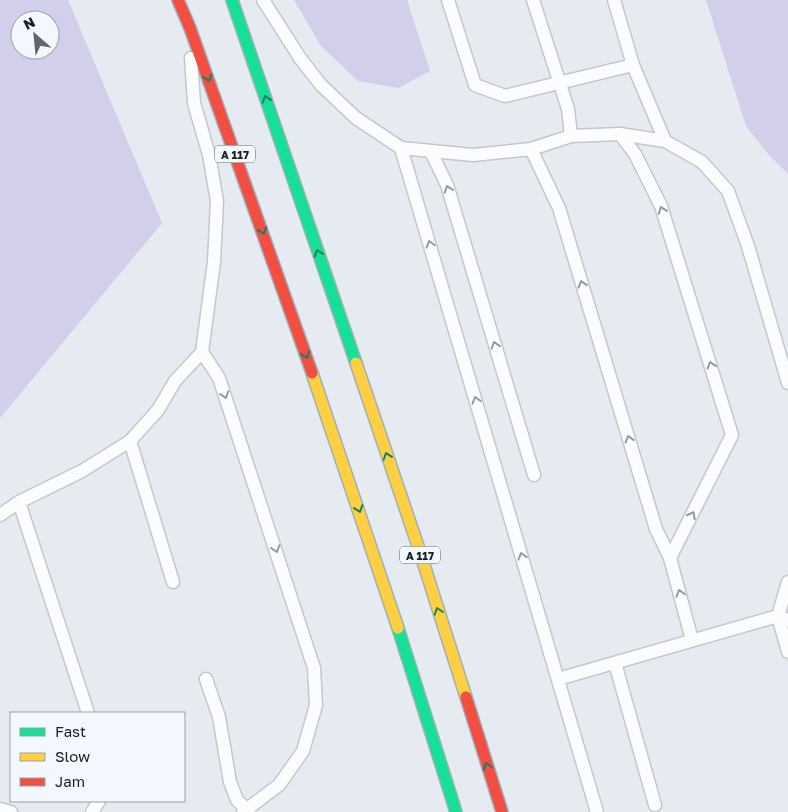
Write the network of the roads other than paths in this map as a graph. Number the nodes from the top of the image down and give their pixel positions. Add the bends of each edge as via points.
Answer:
1 (178, 0) edge
2 (232, 0) edge
3 (263, 0) edge
4 (448, 0) edge
5 (534, 0) edge
6 (614, 0) edge
7 (190, 28) junction
8 (633, 64) junction
9 (559, 83) junction
10 (620, 134) junction
11 (572, 136) junction
12 (665, 141) junction
13 (401, 148) junction
14 (531, 149) junction
15 (431, 152) junction
16 (202, 352) junction
17 (788, 383) edge
18 (130, 441) junction
19 (534, 475) dead end
20 (19, 502) junction
21 (0, 516) edge
22 (670, 558) junction
23 (173, 582) dead end
24 (788, 582) edge
25 (783, 618) edge
26 (692, 640) junction
27 (788, 652) edge
28 (615, 662) junction
29 (206, 679) dead end
30 (558, 679) junction
31 (88, 712) edge
32 (655, 805) dead end
33 (0, 809) edge
34 (247, 811) edge
35 (11, 812) edge
36 (456, 812) edge
37 (502, 812) edge
38 (597, 812) edge

1 - 7 highway, A 117
37 -> 2 highway, A 117 via 414,537
3 - 13 lane via 321,85 356,118
4 - 9 lane via 475,86 505,96
5 - 9 lane
6 - 8 lane
7 - 16 lane via 194,104 209,155 217,201 214,262
7 -> 36 highway, A 117 via 291,309 392,606
8 - 9 lane
8 - 12 lane
9 - 11 lane via 568,109
10 - 11 lane
10 - 12 lane
22 -> 10 lane via 732,435 661,206 639,161
11 - 14 lane
12 - 17 lane via 702,162 728,190
13 - 15 lane
30 -> 13 lane
14 - 15 lane via 473,155
22 -> 14 lane via 656,530 559,208
19 -> 15 lane via 447,185
16 - 18 lane via 175,381 158,410
16 -> 34 lane via 219,378 314,668 316,706 303,751 279,785
18 - 20 lane via 82,471
18 - 23 lane
20 - 21 lane
20 - 31 lane
26 -> 22 lane
24 - 25 lane
25 - 26 lane
25 - 27 lane
26 - 28 lane
28 - 30 lane
28 - 32 lane
29 - 34 lane via 219,717 230,782 237,800
30 - 38 lane
33 - 35 lane

